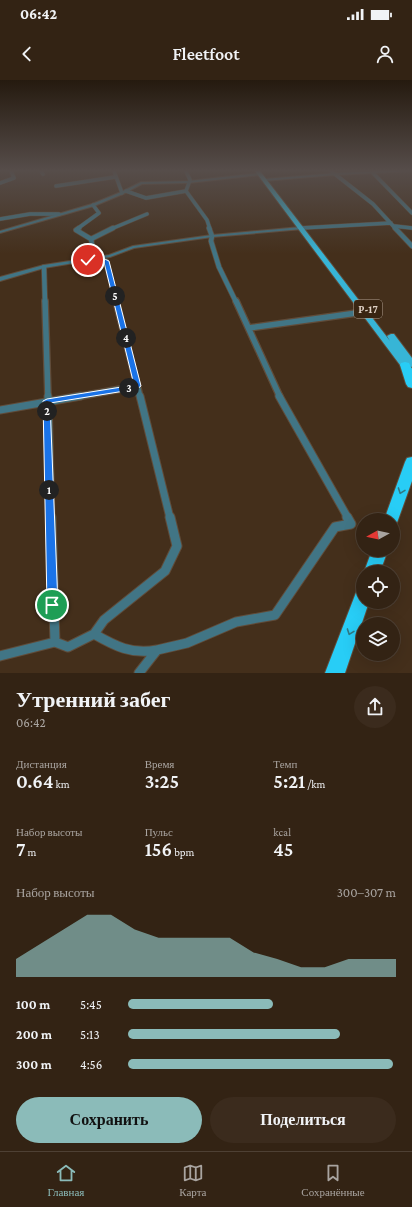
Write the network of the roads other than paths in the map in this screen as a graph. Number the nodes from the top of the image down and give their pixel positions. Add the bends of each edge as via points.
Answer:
1 (108, 199) edge
2 (190, 199) edge
3 (278, 199) edge
4 (366, 199) edge
5 (398, 199) edge
6 (93, 205) junction
7 (412, 213) edge
8 (59, 214) junction
9 (147, 214) dead end
10 (0, 219) edge
11 (392, 225) junction
12 (301, 228) junction
13 (412, 228) edge
14 (0, 232) edge
15 (212, 236) junction
16 (91, 239) junction
17 (412, 246) edge
18 (322, 256) junction
19 (103, 258) junction
20 (44, 267) junction
21 (0, 278) edge
22 (364, 312) junction
23 (250, 328) junction
24 (408, 364) edge
25 (412, 375) edge
26 (412, 384) edge
27 (137, 386) junction
28 (47, 401) junction
29 (0, 410) edge
30 (412, 462) edge
31 (394, 513) edge
32 (358, 609) edge
33 (94, 634) junction
34 (54, 642) junction
35 (157, 650) junction
36 (0, 656) edge
37 (139, 673) edge
38 (335, 673) edge

1 - 6 street
2 - 15 street via 207,220
3 - 12 main road
4 - 11 street
5 - 7 street
6 - 8 street
6 - 16 street via 99,213 76,230
8 - 10 street via 30,214
8 - 14 street
9 - 16 street
11 - 12 street
11 - 13 street
11 - 17 street
12 - 15 street
12 - 18 main road
15 - 19 street via 133,247
15 - 23 street via 211,241 219,267
16 - 19 street
18 - 22 main road
18 - 24 main road, P-17 via 360,299
19 - 20 street
19 - 27 street
20 - 21 street
20 - 28 street
22 - 23 street
22 - 24 main road
23 - 35 street via 277,392 351,524 336,527 275,615 236,622 188,643
24 - 25 main road, P-17
24 - 26 highway
27 - 28 street
27 - 33 street via 177,546 165,571 104,620
28 - 29 street
28 - 34 street
30 -> 31 highway
32 -> 38 highway
33 - 34 street via 68,647
33 - 35 street via 116,646 142,653
34 - 36 street
35 - 37 street

